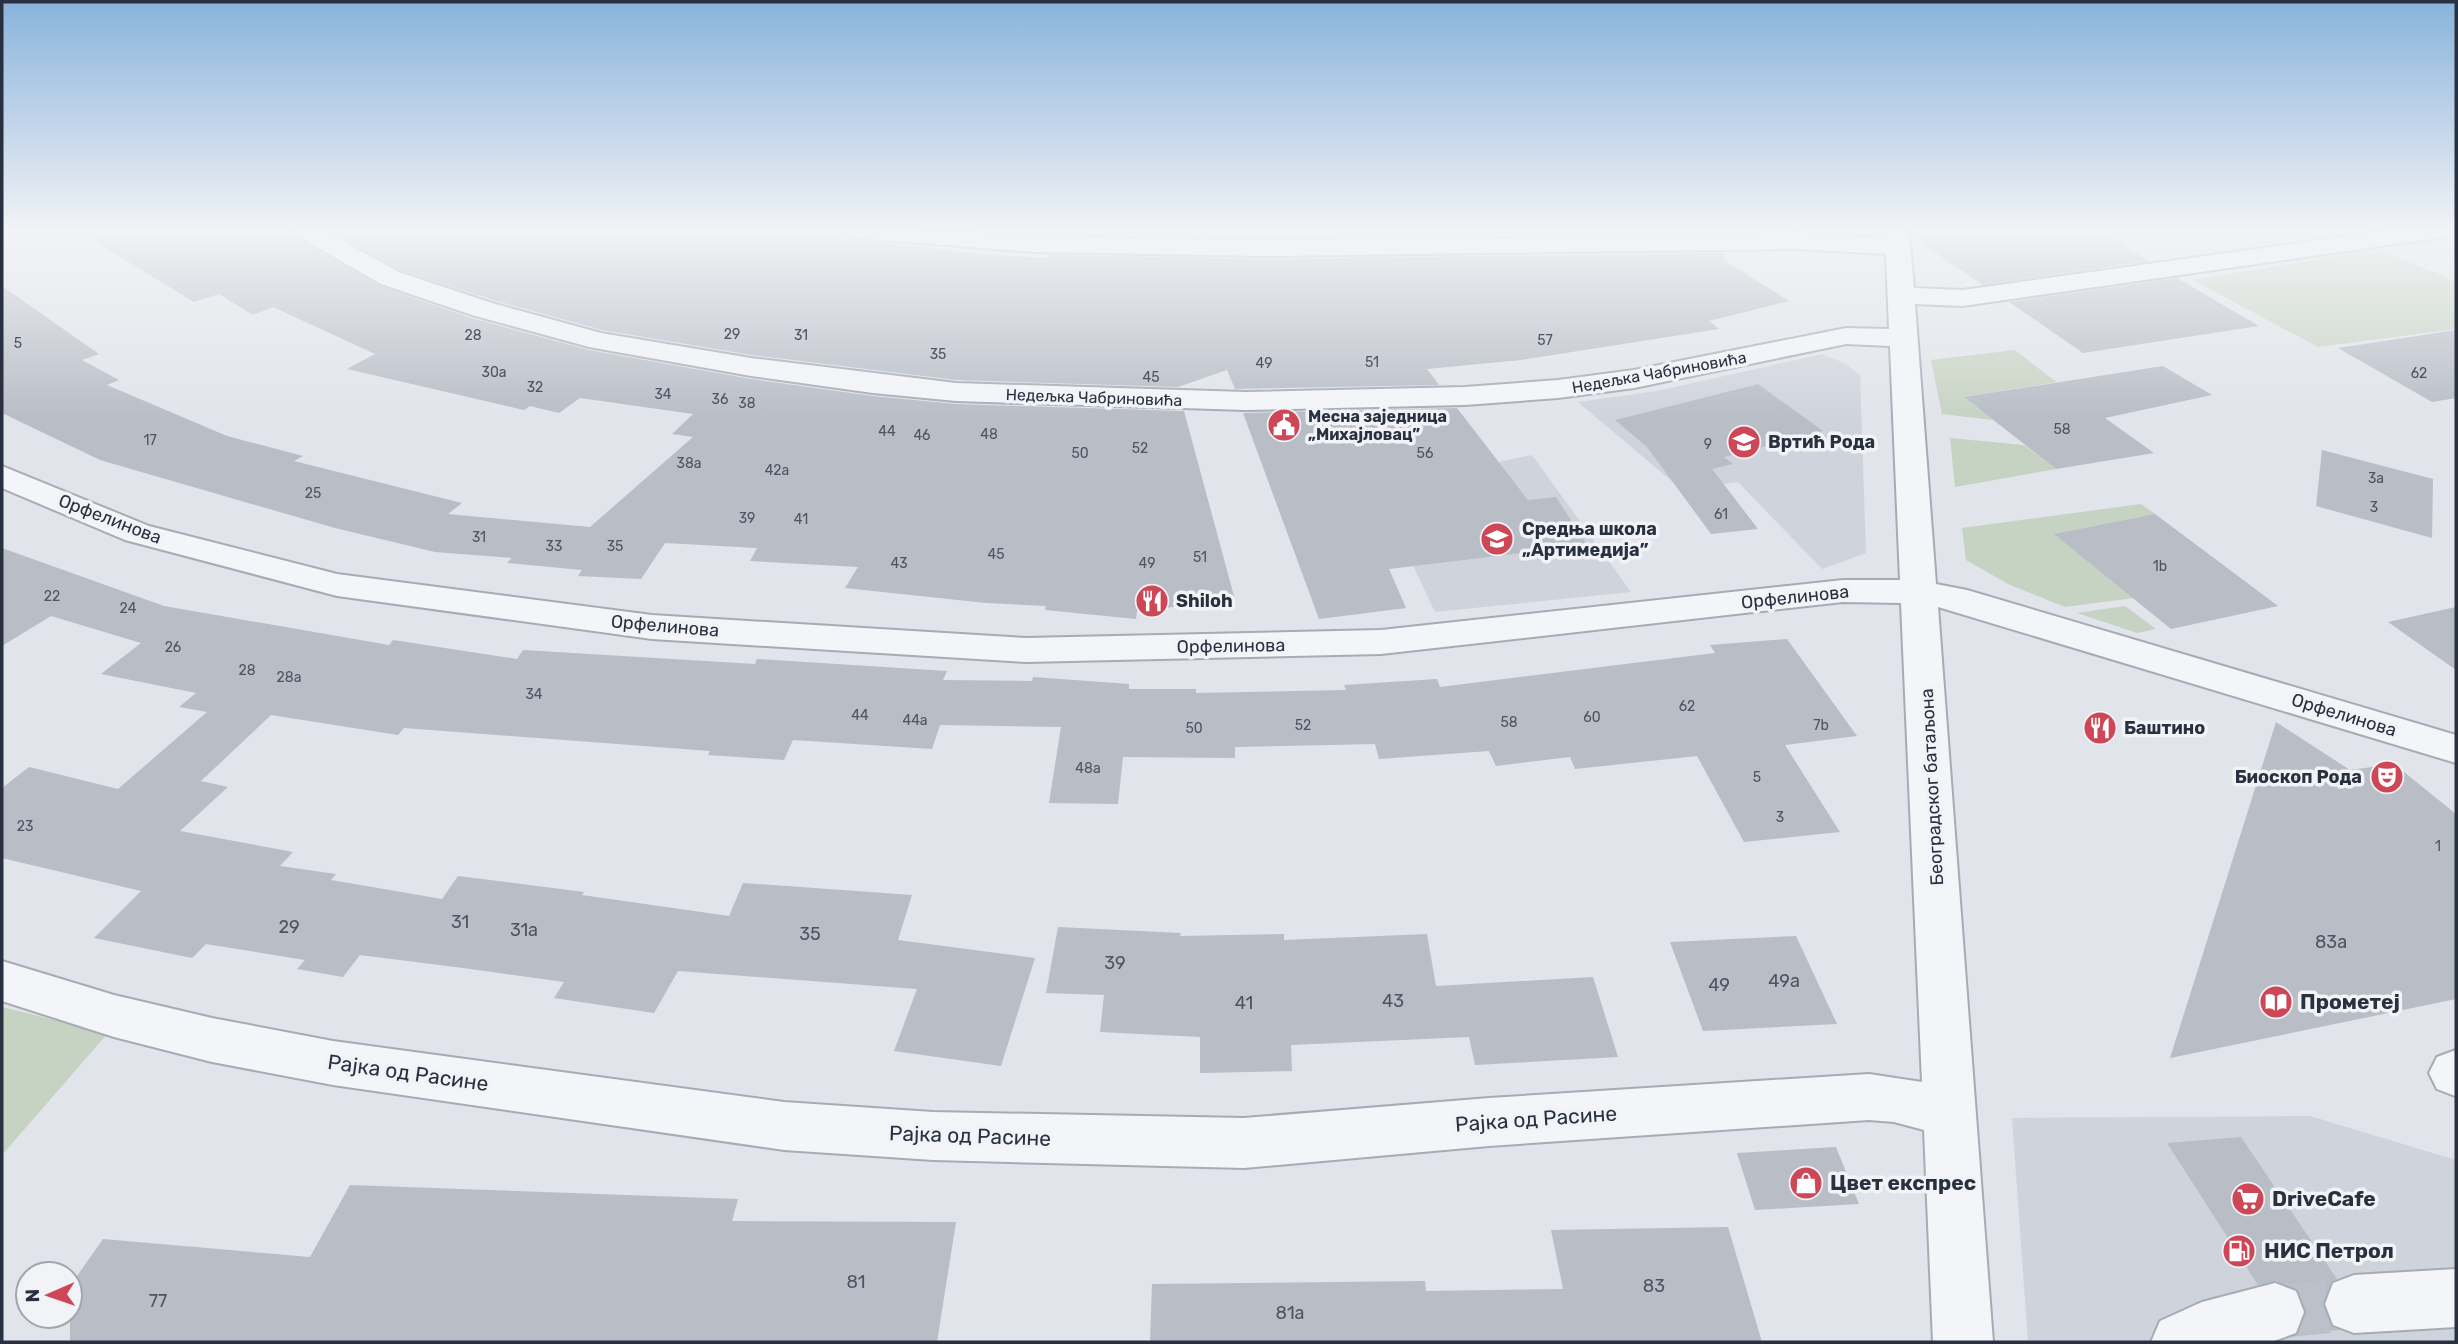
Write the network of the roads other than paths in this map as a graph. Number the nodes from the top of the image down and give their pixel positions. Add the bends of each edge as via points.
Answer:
1 (437, 294) edge
2 (1993, 294) edge
3 (1900, 295) joint
4 (1901, 340) junction
5 (2, 476) edge
6 (1920, 592) junction
7 (2456, 749) edge
8 (2, 981) edge
9 (1951, 1113) junction
10 (2456, 1298) edge
11 (2354, 1304) tunnel mouth
12 (2275, 1312) tunnel mouth
13 (1963, 1342) edge
14 (2181, 1342) edge

1 - 4 street, Недељка Чабриновића via 588,338 751,367 956,392 1245,401 1465,396 1634,379 1846,336
2 - 3 street via 1963,298
3 - 4 street, Београдског батаљона
4 - 6 street, Београдског батаљона
5 - 6 street, Орфелинова via 137,533 337,585 652,627 998,648 1381,642 1843,591
6 - 7 street, Орфелинова via 1954,598
6 - 9 street, Београдског батаљона
8 - 9 street, Рајка од Расине via 114,1016 333,1063 784,1126 919,1136 1244,1143 1869,1097
9 - 13 street, Београдског батаљона
10 - 11 street
12 - 14 street

